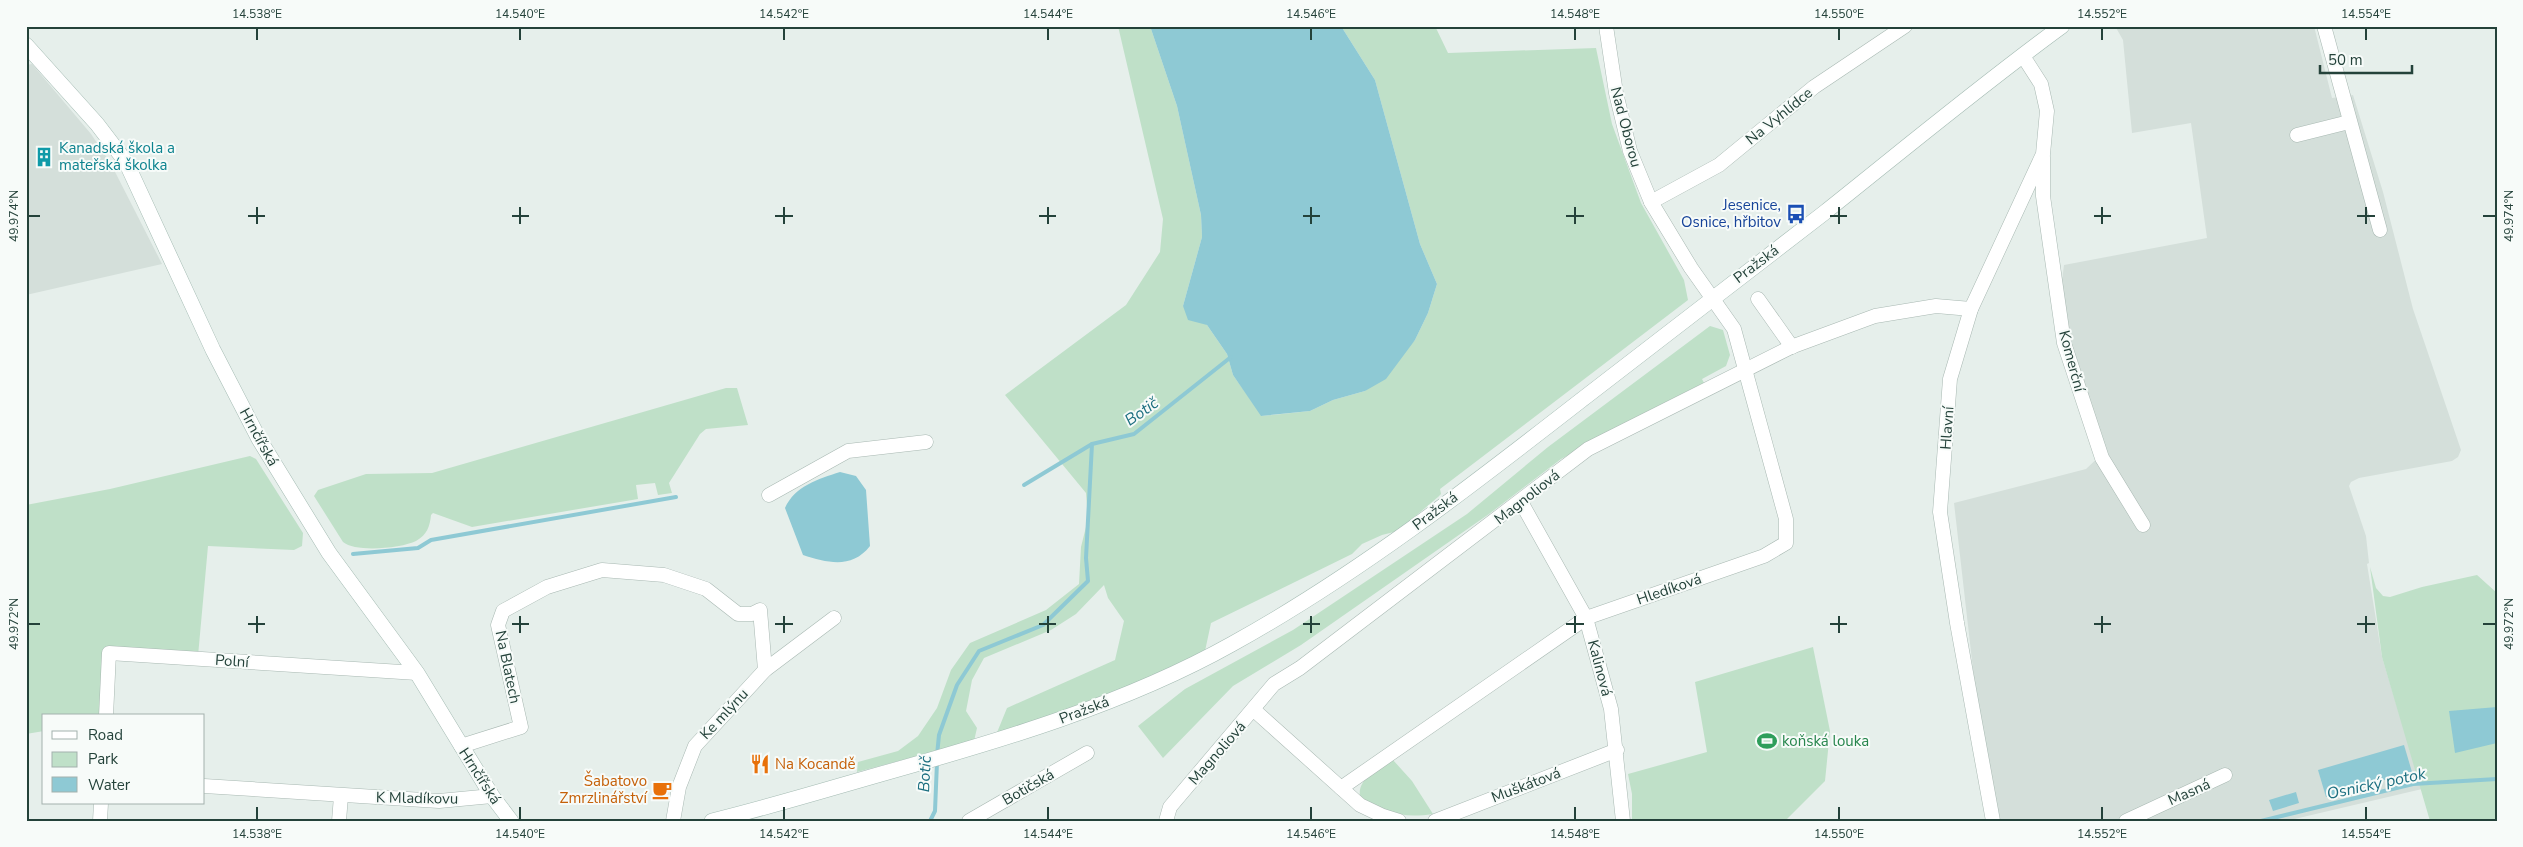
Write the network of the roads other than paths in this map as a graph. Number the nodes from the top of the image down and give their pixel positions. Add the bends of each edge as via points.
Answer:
1 (1606, 26) edge
2 (1905, 26) edge
3 (2062, 26) edge
4 (2324, 26) edge
5 (2047, 31) edge
6 (28, 49) edge
7 (2023, 56) junction
8 (2349, 122) junction
9 (2298, 135) dead end
10 (2044, 154) junction
11 (1651, 202) junction
12 (2380, 230) dead end
13 (1712, 298) junction
14 (1758, 299) dead end
15 (1971, 309) junction
16 (1792, 347) junction
17 (1746, 370) junction
18 (926, 442) dead end
19 (769, 495) dead end
20 (1521, 502) junction
21 (2143, 525) dead end
22 (834, 618) dead end
23 (1586, 618) junction
24 (765, 670) junction
25 (417, 673) junction
26 (1254, 710) junction
27 (106, 714) edge
28 (461, 746) junction
29 (1617, 750) junction
30 (1088, 753) dead end
31 (2225, 775) dead end
32 (205, 786) edge
33 (1341, 788) junction
34 (341, 796) junction
35 (492, 796) junction
36 (101, 804) edge
37 (100, 821) edge
38 (340, 821) edge
39 (511, 821) edge
40 (673, 821) edge
41 (712, 821) edge
42 (969, 821) edge
43 (1166, 821) edge
44 (1399, 821) edge
45 (1435, 821) edge
46 (1623, 821) edge
47 (1993, 821) edge
48 (2126, 821) edge

1 - 11 street, Nad Oborou via 1616,93 1630,151
2 - 11 street, Na Vyhlídce via 1814,87 1719,165
3 - 5 main road, Pražská
4 - 8 street
5 - 7 main road, Pražská
6 - 25 main road, Hrnčířská via 97,124 126,162 213,350 259,439 329,553
7 - 10 street, Hlavní via 2041,84 2047,111
7 - 13 main road, Pražská via 1988,80
8 - 9 street
8 - 12 street
10 - 15 street, Hlavní
10 - 21 street, Komerční via 2044,196 2064,343 2102,458
11 - 13 street, Nad Oborou
13 - 17 street, Hledíková via 1734,329
13 - 41 main road, Pražská via 1504,461 1400,537 1332,584 1230,645 1076,714 926,762
14 - 16 street
15 - 16 street, Magnoliová via 1936,306 1875,316
15 - 47 street, Hlavní via 1950,379 1940,512
16 - 17 street, Magnoliová
17 - 20 street, Magnoliová via 1588,449
17 - 23 street, Hledíková via 1786,519 1786,543 1764,556
18 - 19 street via 848,451
20 - 23 street, Kalinová
20 - 26 street, Magnoliová via 1300,668 1274,684
22 - 24 street, Ke mlýnu
23 - 29 street, Kalinová via 1611,709
23 - 33 street, Hledíková
24 - 28 street, Na Blatech via 760,610 752,614 738,614 706,589 664,575 602,570 547,587 503,611 498,625 521,727
24 - 40 street, Ke mlýnu via 695,746 679,787
25 - 27 street, Polní via 109,653
25 - 28 main road, Hrnčířská
26 - 33 street
26 - 43 street, Magnoliová via 1170,807
28 - 35 main road, Hrnčířská
29 - 45 street, Muškátová
29 - 46 street, Kalinová
30 - 42 street, Botičská
31 - 48 street, Masná
32 - 34 street, K Mladíkovu
33 - 44 street via 1360,805
34 - 35 street, K Mladíkovu via 439,800
34 - 38 street
35 - 39 main road, Hrnčířská
36 - 37 street

